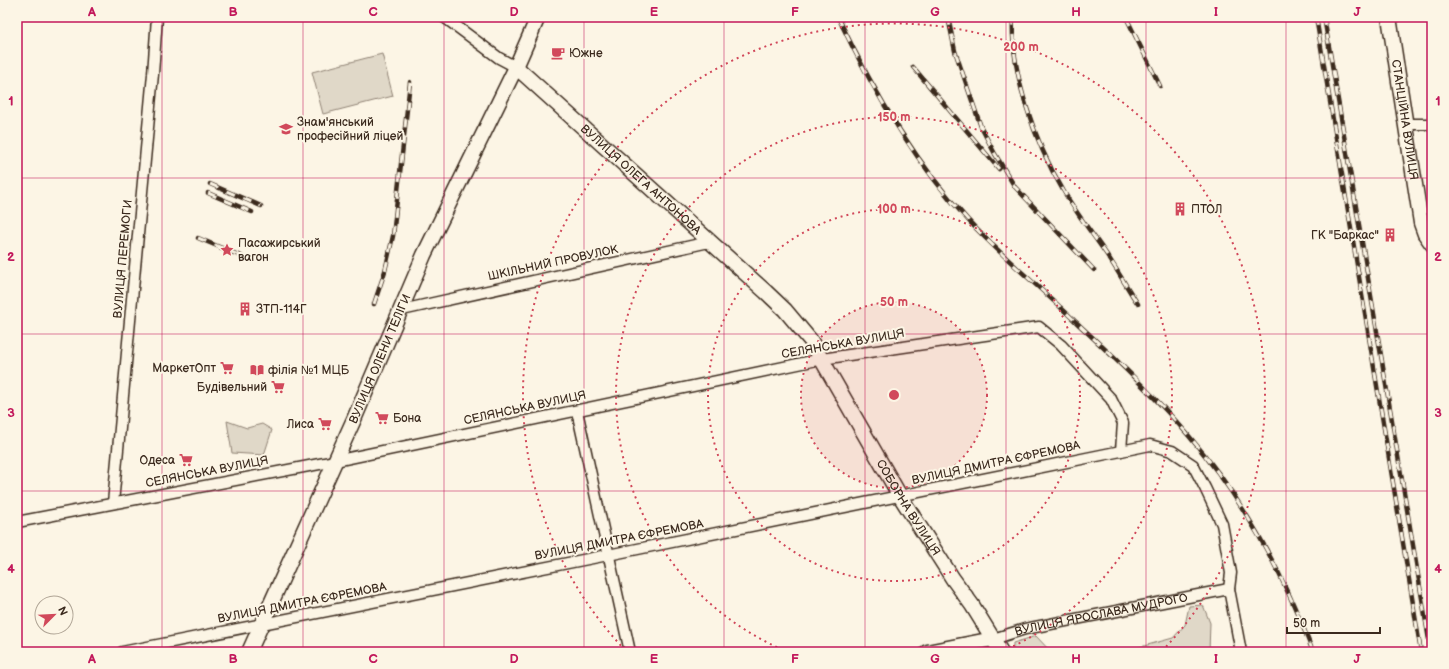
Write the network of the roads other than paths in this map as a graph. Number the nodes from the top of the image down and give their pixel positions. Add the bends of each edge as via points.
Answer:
1 (157, 17) edge
2 (444, 17) edge
3 (538, 17) edge
4 (1389, 17) edge
5 (516, 67) junction
6 (1407, 124) junction
7 (1432, 124) edge
8 (709, 242) junction
9 (1432, 244) edge
10 (402, 310) junction
11 (822, 359) junction
12 (577, 411) junction
13 (1121, 450) junction
14 (335, 461) junction
15 (900, 496) junction
16 (113, 503) junction
17 (17, 522) edge
18 (608, 555) junction
19 (1229, 590) junction
20 (261, 625) junction
21 (993, 639) junction
22 (122, 652) edge
23 (249, 652) edge
24 (630, 652) edge
25 (927, 652) edge
26 (1001, 652) edge
27 (1241, 652) edge

1 - 16 street, ВУЛИЦЯ ПЕРЕМОГИ via 151,106
2 - 5 street, ВУЛИЦЯ ОЛЕГА АНТОНОВА via 499,58
3 - 5 street, ВУЛИЦЯ ОЛЕНИ ТЕЛІГИ
4 - 6 street, СТАНЦІЙНА ВУЛИЦЯ
5 - 8 street, ВУЛИЦЯ ОЛЕГА АНТОНОВА
5 - 10 street, ВУЛИЦЯ ОЛЕНИ ТЕЛІГИ via 424,255
6 - 7 street
6 - 9 street, СТАНЦІЙНА ВУЛИЦЯ via 1421,223
8 - 10 street, ШКІЛЬНИЙ ПРОВУЛОК
8 - 11 street, ВУЛИЦЯ ОЛЕГА АНТОНОВА via 786,310
10 - 14 street, ВУЛИЦЯ ОЛЕНИ ТЕЛІГИ
11 - 12 street, СЕЛЯНСЬКА ВУЛИЦЯ
11 - 13 street, СЕЛЯНСЬКА ВУЛИЦЯ via 1039,327 1060,345 1111,399 1123,423
11 - 15 street, СОБОРНА ВУЛИЦЯ
12 - 14 street, СЕЛЯНСЬКА ВУЛИЦЯ
12 - 18 street
13 - 15 street, ВУЛИЦЯ ДМИТРА ЄФРЕМОВА
13 - 19 street, ВУЛИЦЯ ДМИТРА ЄФРЕМОВА via 1150,445 1172,451 1192,464 1222,524 1231,573
14 - 16 street, СЕЛЯНСЬКА ВУЛИЦЯ
14 - 20 street, ВУЛИЦЯ ОЛЕНИ ТЕЛІГИ
15 - 18 street, ВУЛИЦЯ ДМИТРА ЄФРЕМОВА
15 - 21 street, СОБОРНА ВУЛИЦЯ
16 - 17 street, СЕЛЯНСЬКА ВУЛИЦЯ
18 - 20 street, ВУЛИЦЯ ДМИТРА ЄФРЕМОВА
18 - 24 street
19 - 21 street, ВУЛИЦЯ ЯРОСЛАВА МУДРОГО via 1025,629
19 - 27 street, ВУЛИЦЯ ДМИТРА ЄФРЕМОВА
20 - 22 street, ВУЛИЦЯ ДМИТРА ЄФРЕМОВА
20 - 23 street, ВУЛИЦЯ ОЛЕНИ ТЕЛІГИ
21 - 25 street, ВУЛИЦЯ ЯРОСЛАВА МУДРОГО
21 - 26 street, СОБОРНА ВУЛИЦЯ

